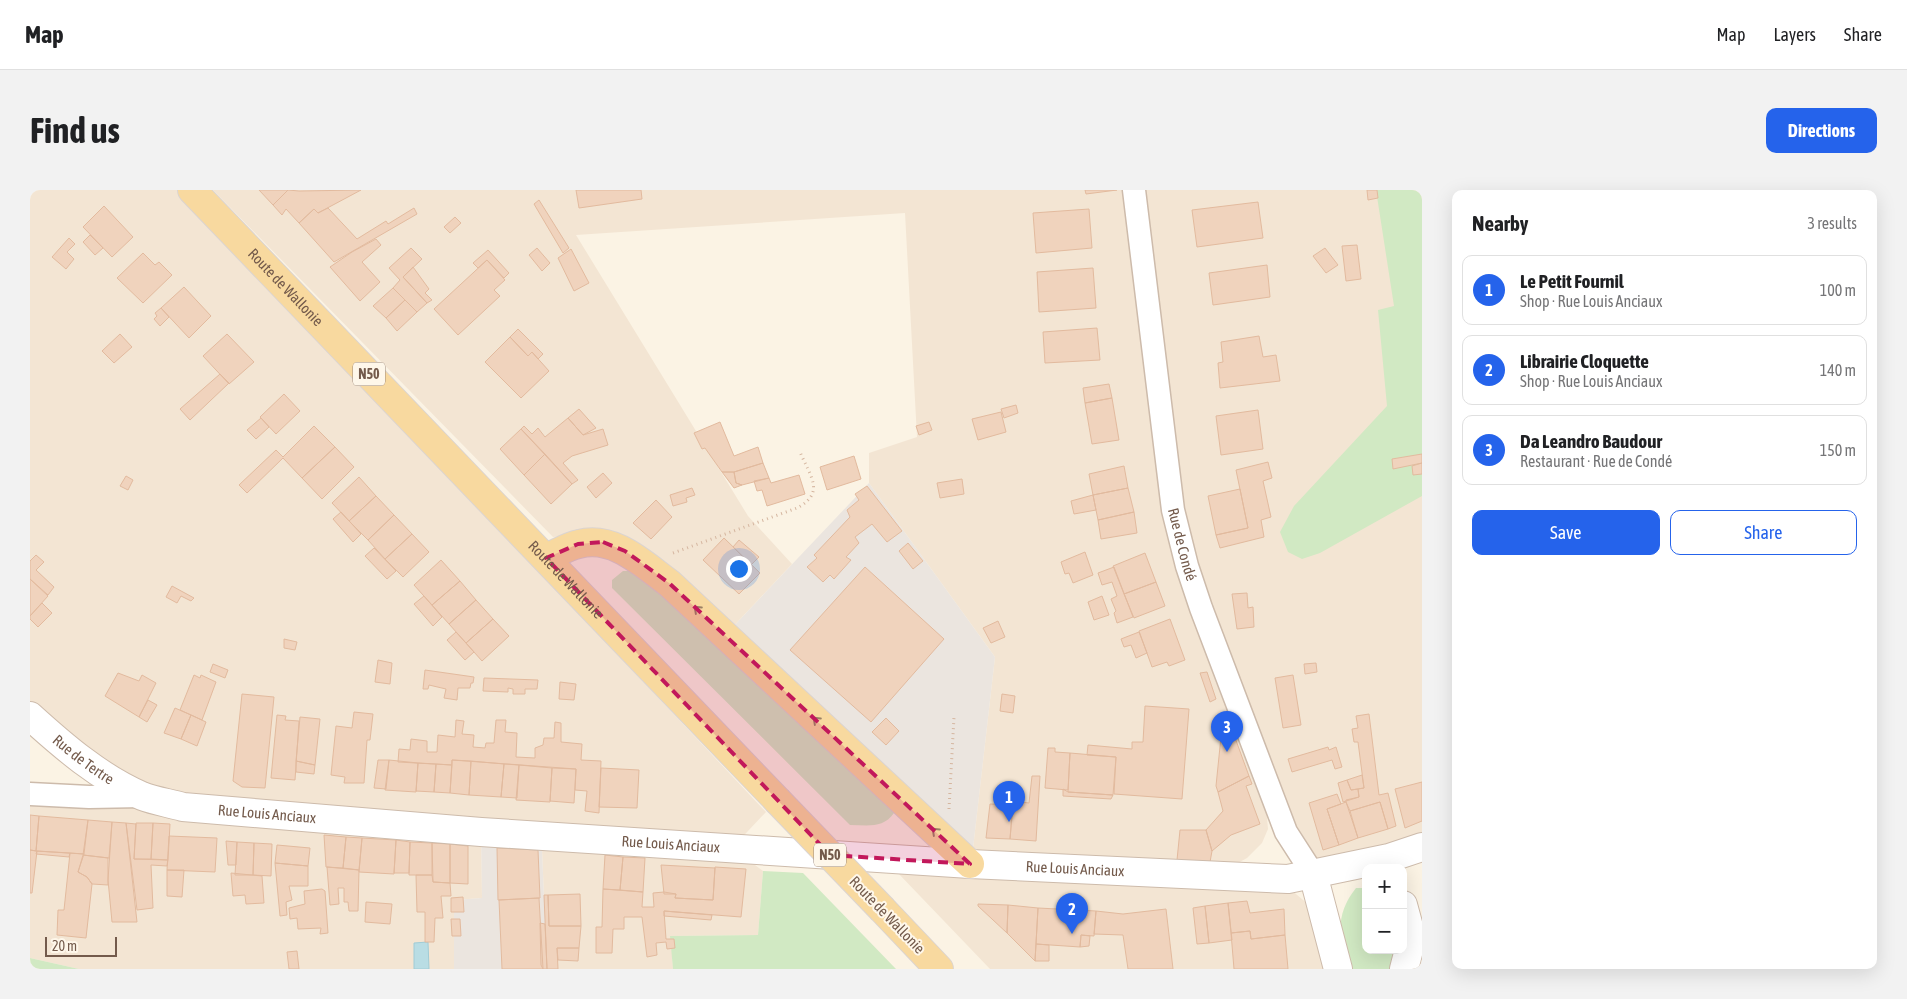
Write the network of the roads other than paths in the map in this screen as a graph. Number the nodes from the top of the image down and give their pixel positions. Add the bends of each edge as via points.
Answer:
1 (192, 190) edge
2 (1134, 190) edge
3 (546, 558) junction
4 (30, 716) edge
5 (30, 794) edge
6 (142, 796) junction
7 (1422, 847) edge
8 (1390, 863) edge
9 (970, 864) junction
10 (1313, 874) junction
11 (1404, 909) edge
12 (939, 969) edge
13 (1338, 969) edge
14 (1404, 969) edge

1 - 3 main road, Route de Wallonie / N50
2 - 10 street, Rue de Condé via 1178,537 1286,832
9 -> 3 main road via 669,584 625,551 603,542 578,544
3 - 12 main road, Route de Wallonie / N50, bridge
4 - 6 street, Rue de Tertre via 76,756
5 - 6 street, Rue Louis Anciaux
6 - 9 street, Rue Louis Anciaux via 183,807 481,832
7 - 8 street, Rue Louis Anciaux
8 - 10 street, Rue Louis Anciaux
9 - 10 street, Rue Louis Anciaux via 1288,879
10 - 13 street
11 - 14 street via 1412,938

